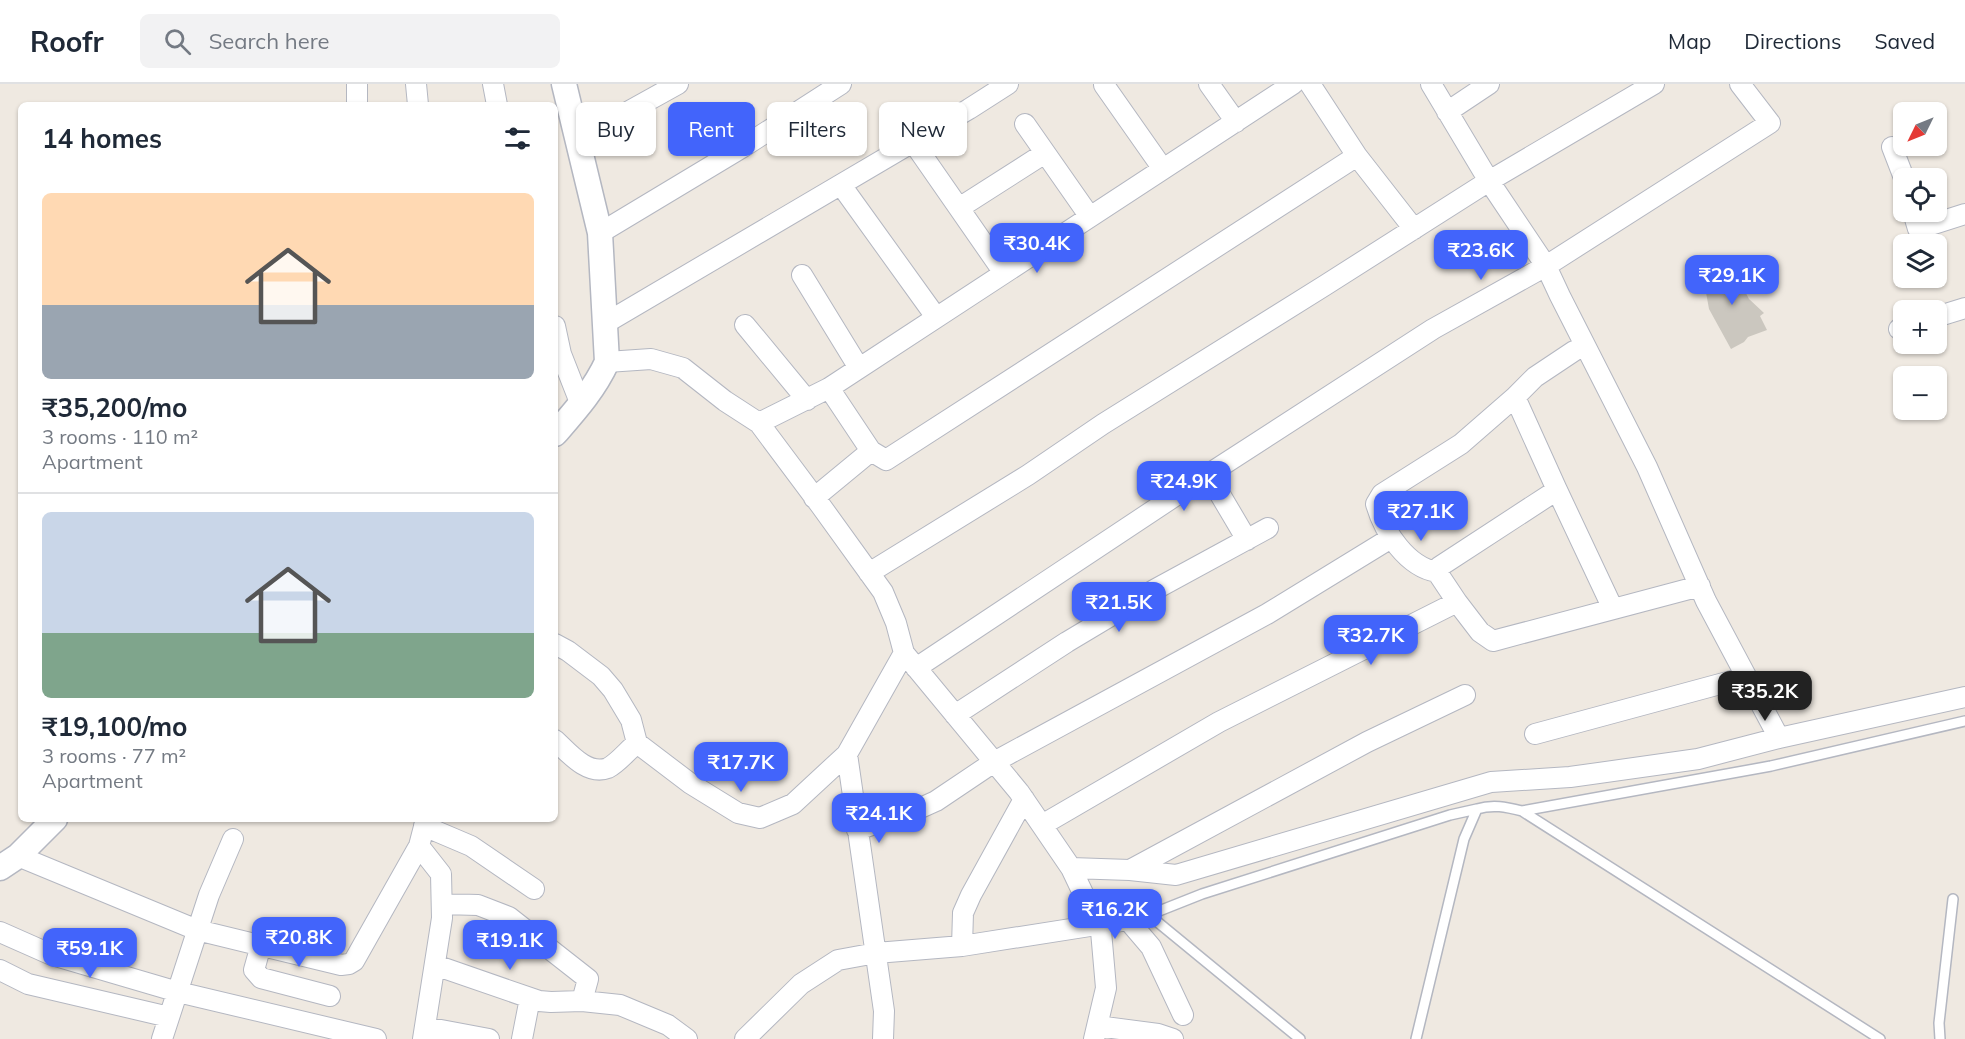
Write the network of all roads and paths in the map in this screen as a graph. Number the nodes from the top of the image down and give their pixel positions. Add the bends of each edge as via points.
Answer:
1 (357, 84) edge
2 (416, 84) edge
3 (493, 84) edge
4 (564, 84) edge
5 (678, 84) edge
6 (841, 84) edge
7 (1008, 84) edge
8 (1209, 84) edge
9 (1293, 84) edge
10 (1310, 84) edge
11 (1431, 84) edge
12 (1489, 84) edge
13 (1654, 84) edge
14 (1740, 84) edge
15 (1104, 85) edge
16 (357, 102) edge
17 (418, 102) edge
18 (496, 102) edge
19 (646, 102) edge
20 (967, 109) edge
21 (1447, 112) junction
22 (1236, 122) junction
23 (1025, 124) dead end
24 (576, 136) edge
25 (1892, 147) dead end
26 (1046, 153) junction
27 (581, 156) edge
28 (889, 156) edge
29 (923, 156) edge
30 (1357, 156) junction
31 (1900, 168) edge
32 (1163, 169) junction
33 (1489, 181) junction
34 (840, 185) junction
35 (959, 208) junction
36 (1965, 214) edge
37 (1089, 217) junction
38 (1947, 220) edge
39 (1916, 222) edge
40 (1940, 222) edge
41 (1414, 229) junction
42 (600, 233) junction
43 (1546, 266) junction
44 (1004, 273) junction
45 (802, 275) dead end
46 (1965, 308) edge
47 (1947, 314) edge
48 (936, 317) junction
49 (604, 324) junction
50 (745, 325) dead end
51 (558, 340) edge
52 (1574, 351) dead end
53 (606, 362) junction
54 (859, 368) junction
55 (829, 388) junction
56 (1515, 397) junction
57 (807, 400) junction
58 (581, 405) junction
59 (759, 423) junction
60 (558, 431) edge
61 (871, 452) junction
62 (1208, 474) junction
63 (1557, 490) junction
64 (814, 498) junction
65 (1268, 528) dead end
66 (1392, 538) junction
67 (1247, 540) junction
68 (1437, 572) junction
69 (869, 573) junction
70 (1700, 586) junction
71 (1457, 602) junction
72 (1613, 609) junction
73 (558, 646) edge
74 (910, 661) junction
75 (1746, 677) junction
76 (1465, 695) dead end
77 (1965, 697) edge
78 (955, 715) junction
79 (1965, 721) edge
80 (1535, 734) dead end
81 (1779, 738) junction
82 (558, 743) edge
83 (637, 743) junction
84 (847, 754) junction
85 (994, 762) junction
86 (1024, 798) junction
87 (1477, 809) junction
88 (1522, 811) junction
89 (52, 822) edge
90 (425, 822) edge
91 (1042, 825) junction
92 (858, 830) junction
93 (233, 839) dead end
94 (419, 846) junction
95 (9, 862) edge
96 (1071, 868) junction
97 (1130, 870) junction
98 (534, 889) dead end
99 (1953, 899) dead end
100 (442, 904) junction
101 (1149, 915) junction
102 (1128, 920) junction
103 (1098, 924) junction
104 (197, 930) junction
105 (0, 932) edge
106 (261, 945) junction
107 (962, 945) junction
108 (876, 953) junction
109 (435, 965) junction
110 (0, 970) edge
111 (178, 992) junction
112 (330, 996) dead end
113 (530, 998) junction
114 (582, 1001) junction
115 (1183, 1015) dead end
116 (169, 1017) junction
117 (424, 1033) edge
118 (1096, 1033) edge
119 (162, 1039) edge
120 (376, 1039) edge
121 (489, 1039) edge
122 (522, 1039) edge
123 (687, 1039) edge
124 (745, 1039) edge
125 (883, 1039) edge
126 (1173, 1039) edge
127 (1300, 1039) edge
128 (1416, 1039) edge
129 (1880, 1039) edge
130 (1940, 1039) edge

1 - 16 street
2 - 17 street
3 - 18 street
4 - 24 street
5 - 19 street
6 - 42 street
7 - 20 street
8 - 22 street
9 - 22 street
10 - 30 street
11 - 21 street
12 - 21 street
13 - 33 street
14 - 43 street via 1770,123
15 - 32 street
21 - 33 street
22 - 32 street
23 - 26 street
25 - 31 street
26 - 35 street
26 - 37 street
27 - 42 street
28 - 34 street
29 - 35 street
30 - 41 street
30 - 61 street via 886,460
32 - 37 street
33 - 41 street
33 - 43 street
34 - 48 street
34 - 49 street
35 - 44 street
36 - 38 street
37 - 44 street
39 - 40 street via 1918,229
41 - 69 street
42 - 49 street
43 - 62 street via 1434,329
43 - 70 street via 1647,466
44 - 48 street
45 - 54 street
46 - 47 street
48 - 54 street
49 - 53 street
50 - 57 street
51 - 58 street
52 - 56 street via 1535,377
53 - 58 street
53 - 59 street via 651,359 684,368
54 - 55 street
55 - 57 street
55 - 61 street
56 - 63 street
56 - 66 street via 1461,444 1382,494 1376,504
57 - 59 street
58 - 60 street
59 - 64 street
61 - 64 street
62 - 67 street
62 - 74 street
63 - 68 street via 1443,563
63 - 72 street
64 - 69 street
65 - 67 street
66 - 68 street via 1415,563
66 - 85 street via 1267,614
67 - 78 street via 1067,642
68 - 71 street
69 - 74 street via 883,592
70 - 72 street
70 - 75 street
71 - 72 street via 1492,641
71 - 91 street via 1219,722
73 - 83 street via 613,690 631,720
74 - 78 street
74 - 84 street
75 - 80 street
75 - 81 street
76 - 97 street via 1367,742
77 - 81 street
78 - 85 street
79 - 88 lane via 1772,766
81 - 97 street via 1686,760 1570,777 1491,782 1176,875
82 - 83 street via 581,764 599,769 608,767
83 - 84 street via 738,813 760,818 794,804
84 - 92 street
85 - 86 street
85 - 92 street via 928,805
86 - 91 street
86 - 107 street via 963,913
87 - 88 lane via 1502,806
87 - 101 lane via 1202,894
87 - 128 lane via 1464,839
88 - 129 lane
89 - 95 street
90 - 94 street
90 - 98 street via 471,846
91 - 96 street
92 - 108 street
93 - 104 street
94 - 100 street via 441,874
94 - 106 street via 354,961 341,965
95 - 104 street
96 - 97 street
96 - 103 street
99 - 130 lane
100 - 109 street
100 - 114 street via 478,905 509,917 588,979
101 - 102 lane
101 - 127 lane
102 - 103 street
102 - 115 street via 1151,947
103 - 107 street
103 - 118 street via 1106,988
104 - 106 street
104 - 111 street
105 - 111 street via 52,955
106 - 112 street via 254,970 257,975
107 - 108 street
108 - 124 street via 838,960 801,984
108 - 125 street via 884,1011
109 - 113 street
109 - 117 street
110 - 116 street via 28,984
111 - 116 street
111 - 120 street
113 - 114 street
113 - 122 street
114 - 123 street via 620,1005 668,1025
116 - 119 street
117 - 121 street
118 - 126 street via 1158,1034

